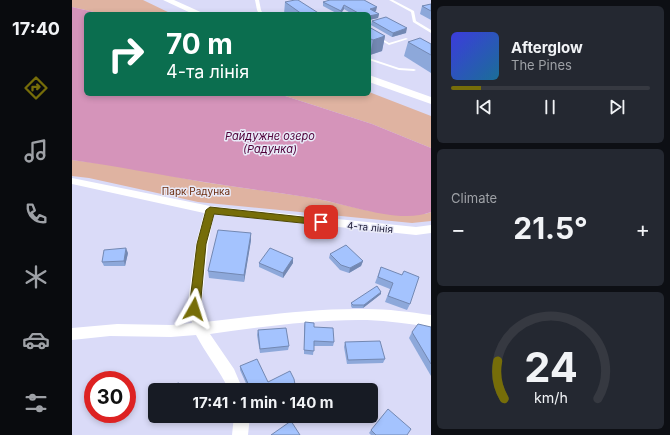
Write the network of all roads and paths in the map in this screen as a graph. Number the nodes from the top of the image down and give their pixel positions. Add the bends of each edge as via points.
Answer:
1 (166, 0) edge
2 (257, 0) edge
3 (391, 0) edge
4 (196, 12) edge
5 (260, 12) edge
6 (431, 32) edge
7 (371, 33) edge
8 (406, 39) dead end
9 (371, 60) edge
10 (414, 70) dead end
11 (371, 79) edge
12 (431, 101) edge
13 (72, 181) edge
14 (210, 210) junction
15 (431, 229) edge
16 (431, 321) edge
17 (200, 329) junction
18 (72, 334) edge
19 (233, 383) edge
20 (241, 423) edge
21 (240, 435) edge

1 - 4 street
2 - 5 lane
3 - 6 lane via 413,12 414,21
7 - 8 lane via 389,44
9 - 10 lane via 399,69
11 - 12 street
13 - 14 street, 4-та лінія
14 - 15 street, 4-та лінія via 337,224
14 - 17 street via 202,244 194,309
16 - 17 street via 378,315 334,314
17 - 18 street via 169,332 122,330
17 - 19 street
20 - 21 street

